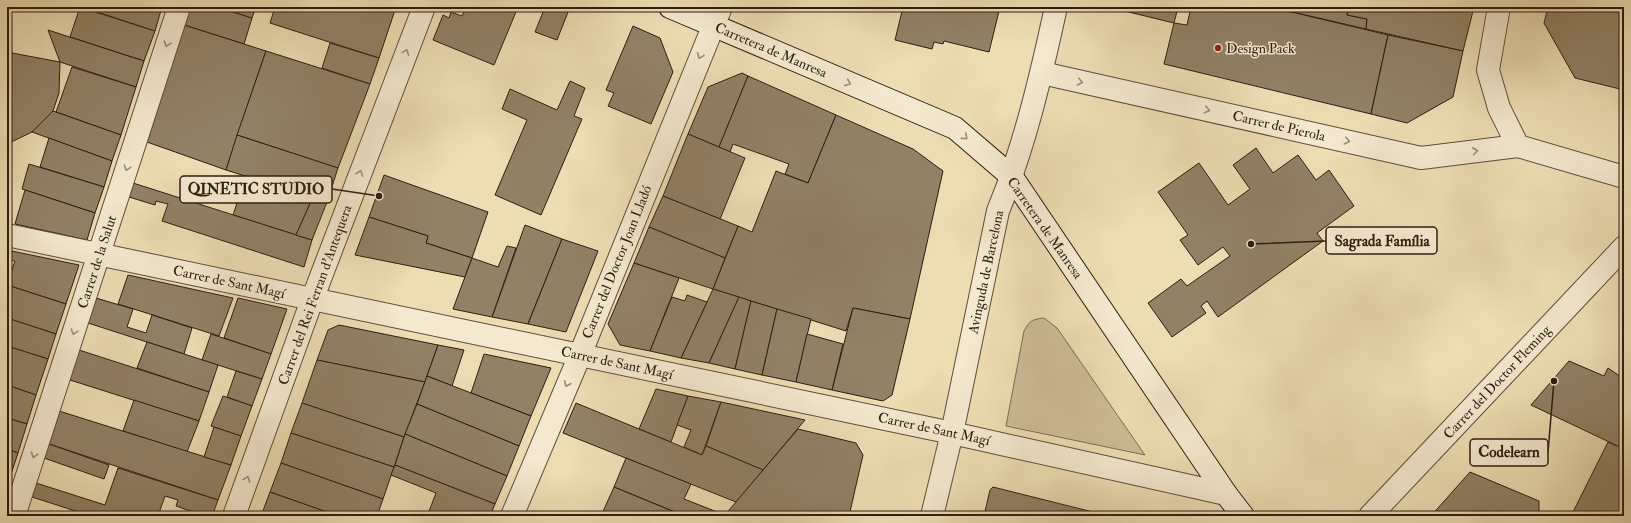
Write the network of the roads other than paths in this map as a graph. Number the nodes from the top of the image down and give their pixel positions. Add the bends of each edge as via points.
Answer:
1 (179, 7) edge
2 (424, 7) edge
3 (670, 7) edge
4 (1056, 7) edge
5 (1500, 7) edge
6 (717, 16) edge
7 (1042, 73) junction
8 (1518, 146) junction
9 (1012, 177) junction
10 (1624, 177) edge
11 (7, 235) edge
12 (1624, 248) edge
13 (99, 254) junction
14 (312, 300) junction
15 (580, 355) junction
16 (952, 433) junction
17 (1226, 494) junction
18 (14, 516) edge
19 (234, 516) edge
20 (512, 516) edge
21 (932, 516) edge
22 (1243, 516) edge
23 (1370, 516) edge

1 -> 13 street, Carrer de la Salut
14 -> 2 street, Carrer del Rei Ferran d'Antequera
3 - 6 street, Carretera de Manresa
4 - 7 street, Avinguda de Barcelona
5 - 8 street via 1488,70 1499,108
6 -> 9 street, Carretera de Manresa via 955,128
6 -> 15 street, Carrer del Doctor Joan Lladó
7 -> 8 street, Carrer de Pierola via 1421,158
7 - 9 street, Avinguda de Barcelona
8 - 10 street
9 - 16 street, Avinguda de Barcelona via 998,211
9 - 17 street, Carretera de Manresa
11 - 13 street, Carrer de Sant Magí
12 - 23 street, Carrer del Doctor Fleming
13 - 14 street, Carrer de Sant Magí
13 -> 18 street, Carrer de la Salut
14 - 15 street, Carrer de Sant Magí
19 -> 14 street, Carrer del Rei Ferran d'Antequera
15 - 16 street, Carrer de Sant Magí
15 -> 20 street, Carrer del Doctor Joan Lladó
16 - 17 street, Carrer de Sant Magí
16 - 21 street, Avinguda de Barcelona
17 - 22 street, Carretera de Manresa

